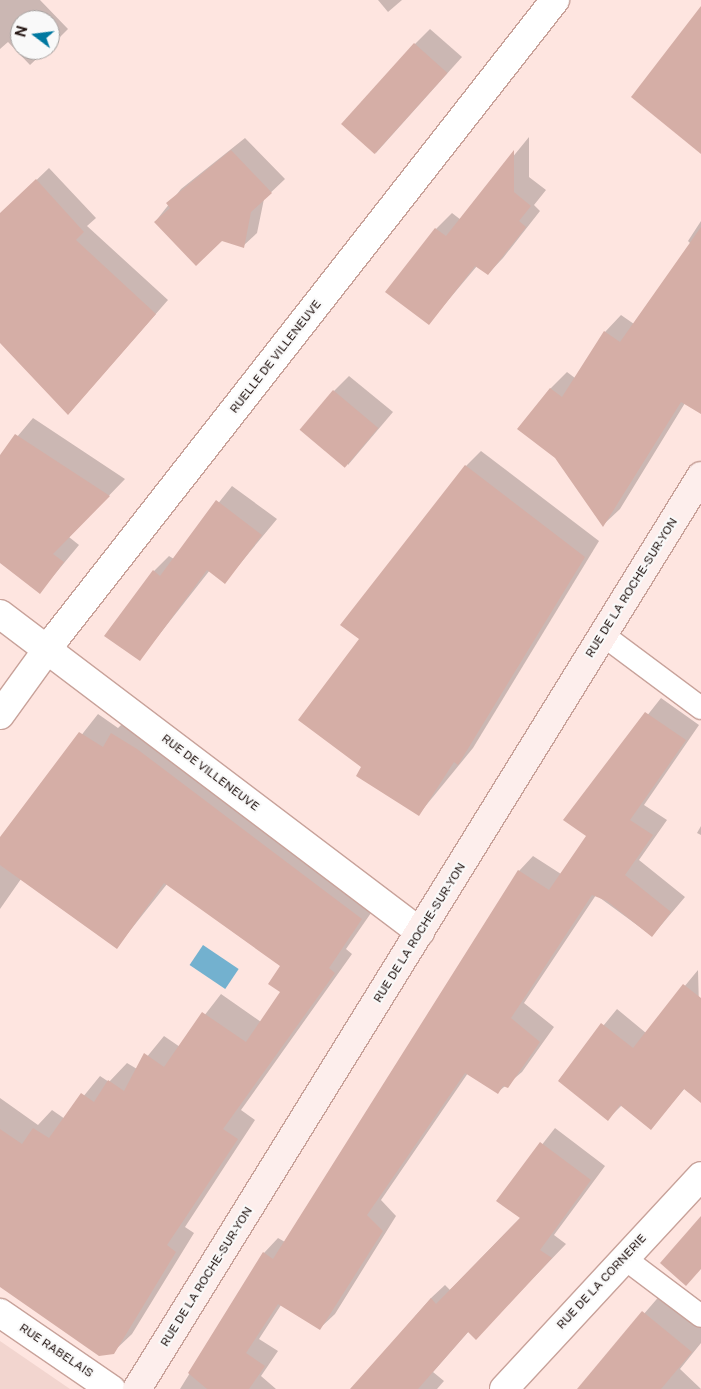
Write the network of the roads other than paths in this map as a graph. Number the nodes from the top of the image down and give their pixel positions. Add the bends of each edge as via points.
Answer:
1 (555, 0) edge
2 (701, 476) edge
3 (0, 614) edge
4 (604, 635) junction
5 (46, 649) junction
6 (701, 708) edge
7 (0, 715) edge
8 (420, 932) junction
9 (701, 1176) edge
10 (624, 1258) junction
11 (0, 1314) edge
12 (701, 1316) edge
13 (111, 1389) edge
14 (137, 1389) edge
15 (504, 1389) edge

1 - 5 street, RUELLE DE VILLENEUVE
2 - 4 main road, RUE DE LA ROCHE-SUR-YON
3 - 5 street, RUE DE VILLENEUVE
4 - 6 lane
4 - 8 main road, RUE DE LA ROCHE-SUR-YON
5 - 7 street, RUELLE DE VILLENEUVE
5 - 8 street, RUE DE VILLENEUVE
8 - 14 main road, RUE DE LA ROCHE-SUR-YON
9 - 10 street, RUE DE LA CORNERIE
10 - 12 lane
10 - 15 street, RUE DE LA CORNERIE
11 - 13 street, RUE RABELAIS

